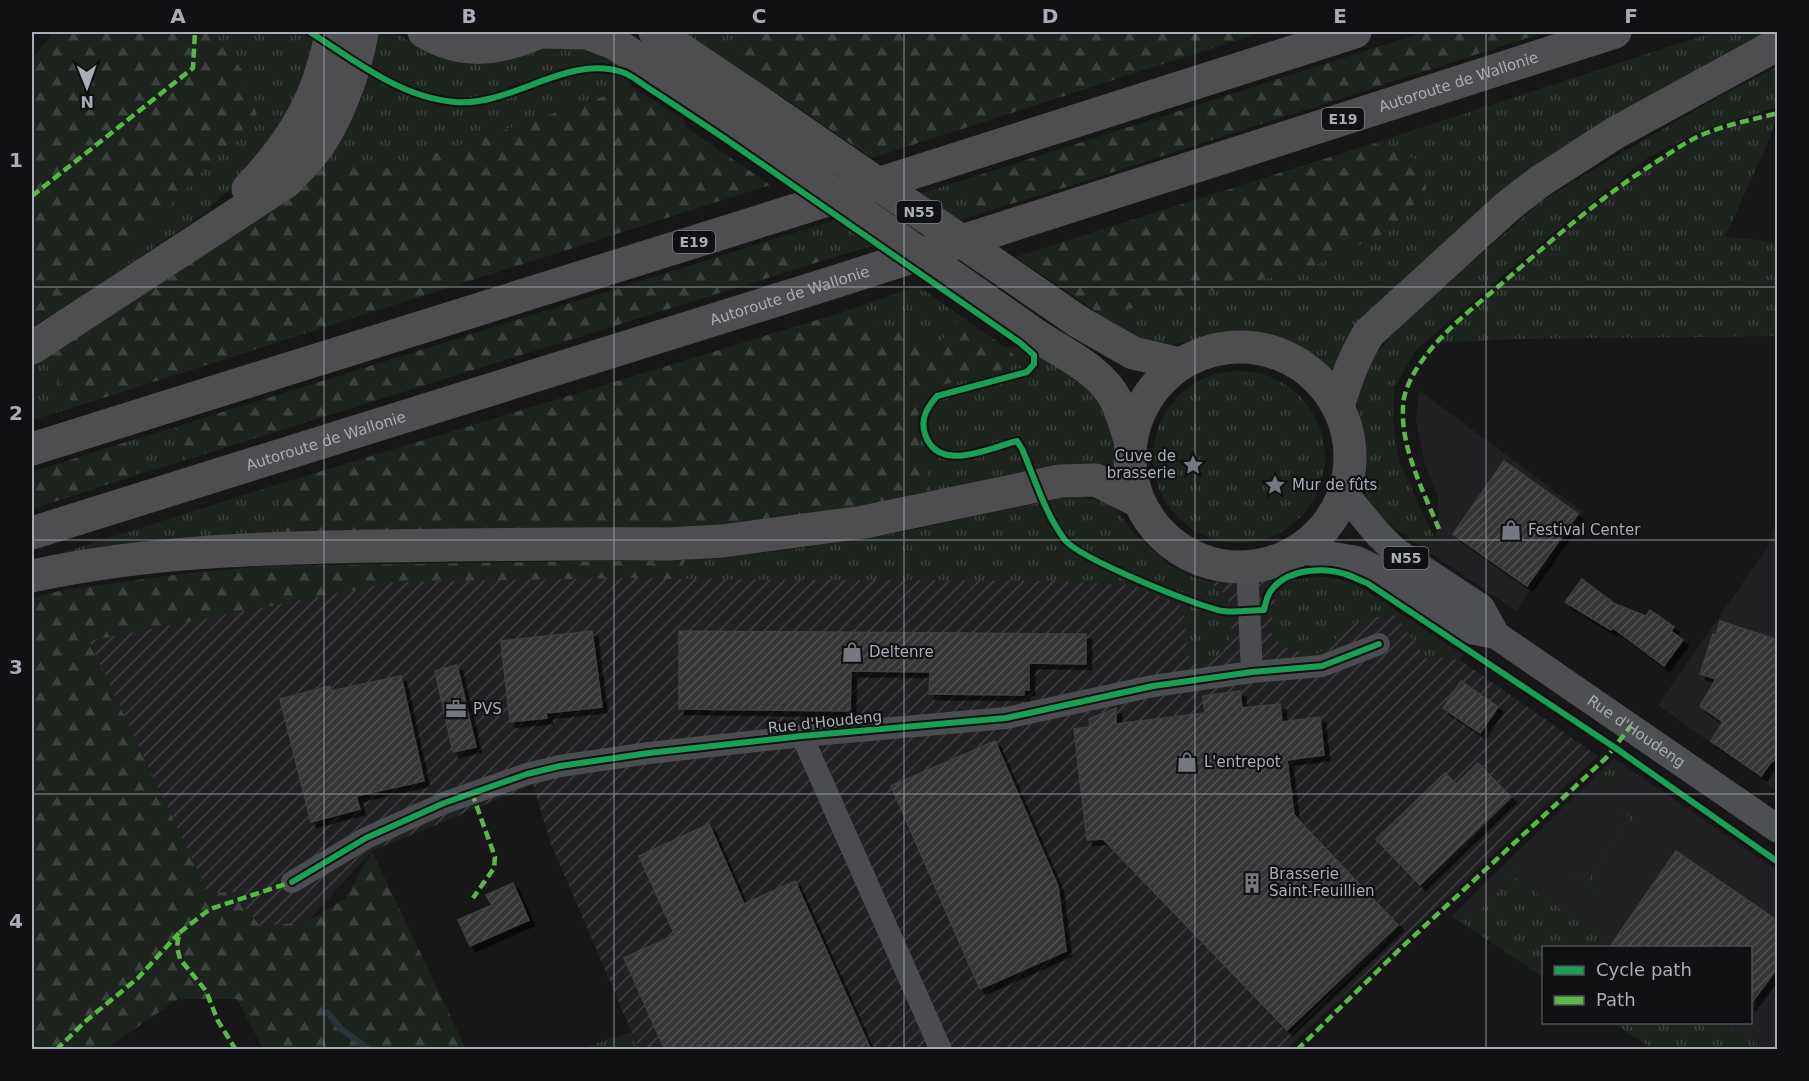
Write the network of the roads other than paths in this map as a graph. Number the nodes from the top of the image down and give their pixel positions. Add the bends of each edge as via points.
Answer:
1 (331, 32) edge
2 (362, 32) edge
3 (424, 32) edge
4 (540, 32) edge
5 (655, 32) edge
6 (1355, 32) edge
7 (1615, 32) edge
8 (1778, 44) edge
9 (195, 241) junction
10 (32, 348) edge
11 (1179, 364) junction
12 (1338, 407) junction
13 (1130, 440) junction
14 (32, 449) edge
15 (1344, 493) junction
16 (1138, 501) junction
17 (32, 533) edge
18 (1300, 550) junction
19 (1246, 567) junction
20 (32, 576) edge
21 (1496, 635) junction
22 (1379, 644) dead end
23 (1252, 672) junction
24 (802, 736) junction
25 (1778, 829) edge
26 (292, 882) dead end
27 (941, 1050) edge

1 - 9 highway via 321,74 294,134 273,163
2 - 9 highway via 350,79 313,153 286,182
3 - 4 highway, N55 via 461,46 488,48 515,43
4 - 13 highway, N55, bridge via 587,33 614,43 722,115 1092,372 1117,402
5 - 11 highway, N55, bridge via 1079,322 1133,353
6 - 14 highway, E19
7 - 17 highway, Autoroute de Wallonie / E19 via 842,280
8 - 12 highway via 1616,133 1508,206 1369,333 1347,375
9 - 10 highway
11 - 12 highway, N55 via 1229,347 1281,355 1304,367
11 - 13 highway, N55 via 1148,394
12 - 15 highway, N55 via 1350,449
13 - 16 highway, N55 via 1130,471
15 - 18 highway, N55 via 1334,515
15 - 21 main road, Rue d'Houdeng / N55 via 1395,551 1481,608
16 - 19 highway, N55 via 1152,524 1194,558 1220,566
16 - 20 highway via 1096,480 1060,481 864,522 722,541 176,553 79,565
18 - 19 highway, N55 via 1275,562
18 - 21 main road, Rue d'Houdeng / N55 via 1357,560 1382,572 1465,629
19 - 23 street
21 - 25 main road, Rue d'Houdeng / N55
22 - 23 street, Rue d'Houdeng via 1322,666
23 - 24 street, Rue d'Houdeng via 1130,690 1006,718
24 - 26 street, Rue d'Houdeng via 594,760 527,774 444,803 366,838
24 - 27 street, Rue d'Houdeng

